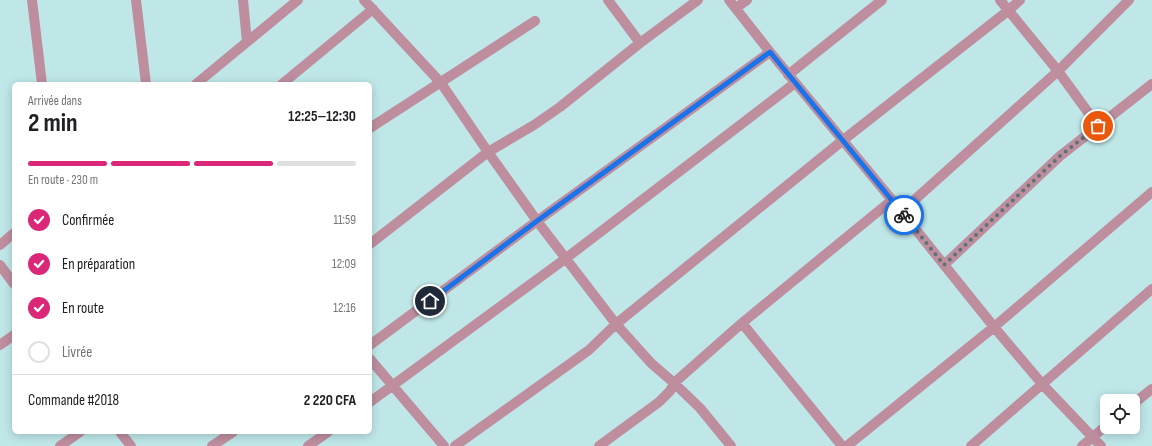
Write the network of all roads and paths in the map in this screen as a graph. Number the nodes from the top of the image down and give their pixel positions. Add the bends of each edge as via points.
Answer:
1 (32, 0) edge
2 (136, 0) edge
3 (243, 0) edge
4 (298, 0) edge
5 (364, 0) edge
6 (608, 0) edge
7 (698, 0) edge
8 (729, 0) edge
9 (747, 0) edge
10 (882, 0) edge
11 (1000, 0) edge
12 (1020, 0) edge
13 (1129, 0) edge
14 (736, 8) junction
15 (372, 9) junction
16 (1009, 10) junction
17 (535, 21) dead end
18 (247, 42) junction
19 (640, 43) junction
20 (770, 52) junction
21 (1058, 71) junction
22 (788, 75) junction
23 (42, 82) edge
24 (146, 82) edge
25 (198, 82) edge
26 (284, 82) edge
27 (441, 83) junction
28 (795, 83) junction
29 (1152, 84) edge
30 (1098, 126) junction
31 (372, 127) edge
32 (842, 141) junction
33 (488, 152) junction
34 (1152, 192) edge
35 (892, 200) junction
36 (901, 212) junction
37 (537, 221) junction
38 (12, 235) edge
39 (372, 242) edge
40 (0, 245) edge
41 (565, 259) junction
42 (0, 265) edge
43 (944, 265) junction
44 (12, 281) edge
45 (1152, 289) edge
46 (742, 322) junction
47 (616, 324) junction
48 (994, 327) junction
49 (12, 336) edge
50 (372, 344) edge
51 (0, 345) edge
52 (372, 360) edge
53 (674, 383) junction
54 (1043, 384) junction
55 (393, 386) junction
56 (1152, 389) edge
57 (1140, 398) edge
58 (372, 401) edge
59 (1100, 431) edge
60 (77, 434) edge
61 (122, 434) edge
62 (230, 434) edge
63 (325, 434) edge
64 (1092, 437) junction
65 (60, 446) edge
66 (131, 446) edge
67 (212, 446) edge
68 (308, 446) edge
69 (444, 446) edge
70 (455, 446) edge
71 (599, 446) edge
72 (730, 446) edge
73 (842, 446) edge
74 (847, 446) edge
75 (971, 446) edge
76 (1082, 446) edge
77 (1101, 446) edge

1 - 23 street
2 - 24 street
3 - 18 street
4 - 18 street
5 - 15 street
6 - 19 street
7 - 19 street
8 - 14 street
9 - 14 street
10 - 22 street
11 - 16 street
12 - 16 street
13 - 21 street
14 - 20 street
15 - 26 street
15 - 27 street
16 - 21 street
16 - 32 street
17 - 27 street
18 - 25 street
19 - 33 street via 560,107
20 - 22 street
20 - 37 street
21 - 30 street
21 - 36 street
22 - 28 street
27 - 31 street
27 - 33 street
28 - 32 street
28 - 41 street
29 - 30 street
30 - 43 street via 1060,156
32 - 35 street
32 - 47 street
33 - 37 street
33 - 39 street
34 - 48 street
35 - 36 street
35 - 46 street
36 - 43 street
37 - 41 street
37 - 50 street
38 - 40 street
41 - 47 street
41 - 55 street
42 - 44 street
43 - 48 street
45 - 54 street
46 - 53 street
46 - 73 street
47 - 53 street via 651,363
47 - 70 street via 589,350
48 - 54 street
48 - 74 street
49 - 51 street
52 - 55 street
53 - 71 street via 659,402
53 - 72 street via 700,408
54 - 64 street
54 - 75 street
55 - 58 street
55 - 69 street
56 - 57 street
59 - 64 street
60 - 65 street
61 - 66 street
62 - 67 street
63 - 68 street
64 - 76 street
64 - 77 street

